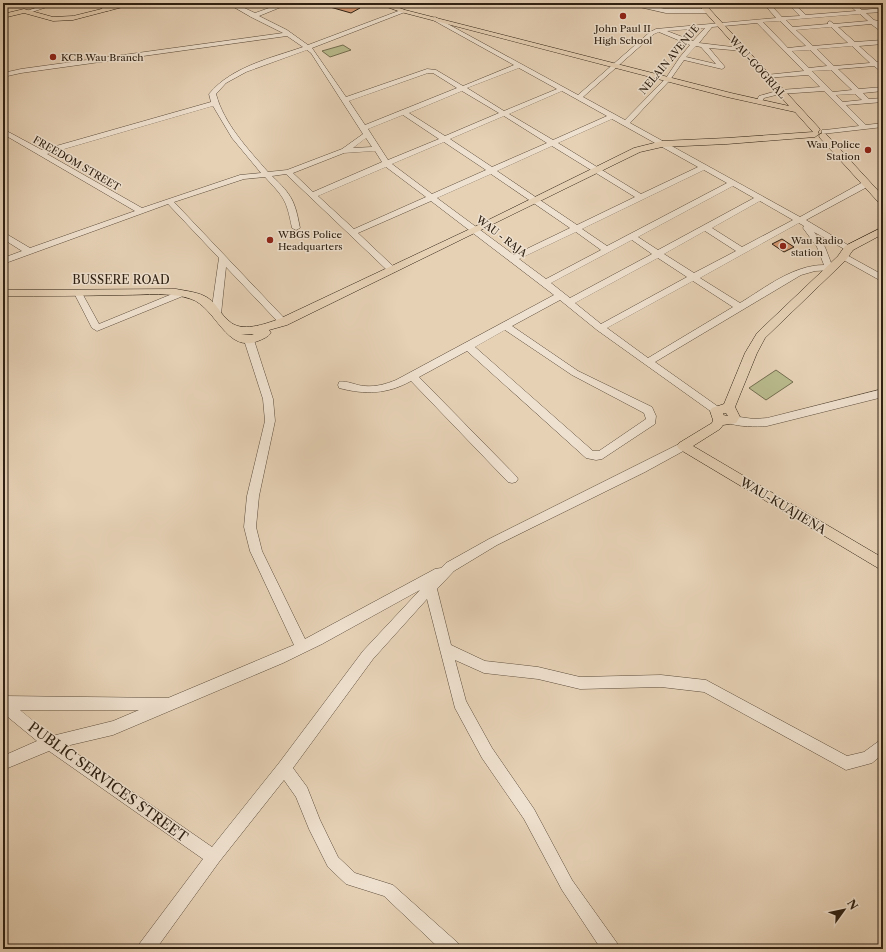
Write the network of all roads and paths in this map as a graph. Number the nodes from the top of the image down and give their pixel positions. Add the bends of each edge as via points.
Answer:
1 (9, 3) edge
2 (56, 3) edge
3 (96, 3) edge
4 (134, 3) edge
5 (230, 3) edge
6 (288, 3) edge
7 (379, 3) edge
8 (625, 3) edge
9 (700, 3) edge
10 (766, 3) edge
11 (790, 3) edge
12 (850, 3) edge
13 (3, 9) edge
14 (108, 10) junction
15 (403, 10) junction
16 (883, 10) edge
17 (707, 11) junction
18 (27, 12) junction
19 (861, 12) junction
20 (3, 16) edge
21 (253, 16) junction
22 (823, 16) junction
23 (805, 17) junction
24 (435, 19) junction
25 (782, 20) junction
26 (759, 22) junction
27 (872, 22) junction
28 (883, 22) edge
29 (719, 25) junction
30 (833, 25) junction
31 (710, 26) junction
32 (791, 29) junction
33 (658, 30) junction
34 (883, 31) edge
35 (287, 34) junction
36 (883, 42) edge
37 (694, 44) junction
38 (853, 44) junction
39 (704, 46) junction
40 (308, 47) junction
41 (811, 48) junction
42 (742, 50) junction
43 (786, 50) junction
44 (682, 58) junction
45 (876, 64) junction
46 (883, 64) edge
47 (519, 65) junction
48 (615, 65) junction
49 (831, 68) junction
50 (3, 69) edge
51 (21, 71) junction
52 (883, 71) edge
53 (808, 72) junction
54 (3, 75) edge
55 (766, 77) junction
56 (668, 79) junction
57 (825, 88) junction
58 (463, 89) junction
59 (562, 89) junction
60 (883, 89) edge
61 (780, 92) junction
62 (856, 92) junction
63 (830, 94) junction
64 (579, 97) junction
65 (345, 100) junction
66 (883, 100) edge
67 (867, 101) junction
68 (759, 102) junction
69 (214, 103) junction
70 (840, 104) junction
71 (797, 110) junction
72 (405, 113) junction
73 (505, 113) junction
74 (613, 116) junction
75 (626, 123) junction
76 (883, 125) edge
77 (864, 127) junction
78 (3, 131) edge
79 (366, 131) junction
80 (820, 133) junction
81 (444, 139) junction
82 (553, 143) junction
83 (662, 144) junction
84 (376, 149) junction
85 (343, 151) junction
86 (41, 153) junction
87 (387, 164) junction
88 (703, 167) junction
89 (597, 170) junction
90 (491, 171) junction
91 (288, 172) junction
92 (266, 174) junction
93 (299, 183) junction
94 (733, 183) junction
95 (866, 184) junction
96 (281, 189) junction
97 (312, 195) junction
98 (641, 197) junction
99 (432, 198) junction
100 (760, 198) junction
101 (536, 200) junction
102 (169, 201) junction
103 (883, 202) edge
104 (141, 211) junction
105 (799, 220) junction
106 (296, 228) dead end
107 (706, 228) junction
108 (575, 229) junction
109 (476, 230) junction
110 (883, 230) edge
111 (352, 233) junction
112 (3, 235) edge
113 (632, 237) junction
114 (12, 240) junction
115 (3, 244) edge
116 (607, 250) junction
117 (28, 251) junction
118 (742, 251) junction
119 (846, 252) junction
120 (658, 254) junction
121 (223, 258) junction
122 (513, 259) junction
123 (3, 261) edge
124 (829, 268) junction
125 (392, 270) junction
126 (694, 277) junction
127 (883, 279) edge
128 (545, 283) junction
129 (3, 293) edge
130 (78, 293) junction
131 (180, 294) junction
132 (560, 296) junction
133 (568, 303) junction
134 (739, 307) junction
135 (216, 314) junction
136 (283, 322) junction
137 (226, 325) junction
138 (505, 326) junction
139 (266, 328) junction
140 (600, 328) junction
141 (249, 340) junction
142 (469, 347) junction
143 (648, 362) junction
144 (414, 377) junction
145 (343, 385) dead end
146 (883, 393) edge
147 (724, 415) junction
148 (683, 446) junction
149 (512, 479) dead end
150 (883, 565) edge
151 (450, 567) junction
152 (430, 587) junction
153 (302, 647) junction
154 (446, 649) junction
155 (3, 704) edge
156 (171, 704) junction
157 (50, 744) junction
158 (883, 745) edge
159 (3, 763) edge
160 (284, 768) junction
161 (214, 857) junction
162 (146, 949) edge
163 (452, 949) edge
164 (611, 949) edge

1 - 13 street
2 - 18 street
3 - 14 street
4 - 14 main road
5 - 21 street
6 - 21 street
7 - 15 main road
8 - 17 street via 666,11
9 - 17 main road, WAU-GOGRIAL
10 - 25 street
11 - 23 street
12 - 19 street
14 - 18 main road via 73,18 53,19
15 - 24 main road
15 - 40 street
16 - 19 street
17 - 29 main road, WAU-GOGRIAL
18 - 20 main road
19 - 22 street
19 - 27 street
21 - 35 street
22 - 23 street
22 - 30 street
23 - 25 street
24 - 47 street
24 - 48 main road
25 - 26 street
25 - 32 street
26 - 29 street
26 - 43 street
27 - 28 street
27 - 30 street
27 - 34 street
29 - 31 street
29 - 42 main road, WAU-GOGRIAL
30 - 32 street
30 - 38 street
31 - 33 street
31 - 37 street, NELAIN AVENUE
32 - 41 street
33 - 37 street
33 - 48 street
35 - 40 street
35 - 51 street
36 - 38 street
37 - 39 street
37 - 44 street, NELAIN AVENUE
38 - 41 street
38 - 45 street
39 - 42 street
39 - 44 street via 722,67
40 - 65 street, WAU - RAJA
40 - 69 street via 273,59 224,82 212,94
41 - 43 street
41 - 49 street
42 - 55 main road, WAU-GOGRIAL
43 - 53 street
44 - 56 street, NELAIN AVENUE
45 - 46 street
45 - 49 street
45 - 52 street
47 - 58 street
47 - 59 street
48 - 56 main road
48 - 64 street
49 - 53 street
49 - 62 street
50 - 51 street
51 - 54 street
53 - 55 street
53 - 57 street
55 - 61 main road, WAU-GOGRIAL
56 - 68 main road
56 - 75 street, NELAIN AVENUE
57 - 61 street
57 - 63 street
58 - 65 street via 429,70
58 - 72 street
58 - 73 street
59 - 64 street
59 - 73 street
60 - 62 street
61 - 68 street via 761,97
61 - 71 main road, WAU-GOGRIAL
62 - 63 street
62 - 67 street
63 - 70 street
64 - 74 street
65 - 79 street, WAU - RAJA
66 - 67 street
67 - 70 street
68 - 71 main road
69 - 86 street
69 - 92 street
70 - 77 street
71 - 80 main road, WAU-GOGRIAL
72 - 79 street
72 - 81 street
73 - 81 street
73 - 82 street
74 - 75 street
74 - 82 street
75 - 83 street
76 - 77 street
77 - 80 street
78 - 86 street, FREEDOM STREET
79 - 84 street, WAU - RAJA
79 - 85 street
80 - 83 main road
80 - 95 main road, WAU-GOGRIAL
81 - 87 street
81 - 90 street
82 - 89 street
82 - 90 street
83 - 88 street
83 - 89 main road via 637,150
84 - 85 street
84 - 87 street, WAU - RAJA
85 - 91 street
86 - 104 street, FREEDOM STREET
87 - 97 street
87 - 99 street, WAU - RAJA
88 - 94 street
88 - 98 street
89 - 98 street
89 - 101 main road
90 - 99 street
90 - 101 street
91 - 92 street
91 - 93 street
92 - 96 street
92 - 102 street via 244,178
93 - 96 street
93 - 97 street
94 - 100 street
94 - 113 street
95 - 103 main road, WAU-GOGRIAL
95 - 105 street
96 - 106 street via 290,204
97 - 111 street
98 - 108 street
99 - 109 street, WAU - RAJA
99 - 111 street
100 - 105 street
100 - 107 street
101 - 108 street
101 - 109 main road
102 - 104 street
102 - 121 street
104 - 117 street
105 - 118 street
105 - 119 street
105 - 124 street via 816,238
107 - 118 street
107 - 120 street
108 - 116 street
108 - 122 street
109 - 122 street, WAU - RAJA
109 - 125 main road
110 - 119 main road
111 - 125 street
112 - 114 street
113 - 116 street
113 - 120 street
114 - 115 street
114 - 117 street
116 - 128 street
117 - 123 street
118 - 126 street
119 - 124 main road
119 - 127 street
120 - 126 street
120 - 133 street
121 - 135 street
121 - 136 street
122 - 128 street, WAU - RAJA
124 - 134 street via 815,268 798,273
124 - 147 main road via 760,336
125 - 136 main road
126 - 134 street
126 - 140 street
128 - 132 street, WAU - RAJA
129 - 130 main road, BUSSERE ROAD
130 - 131 main road, BUSSERE ROAD
130 - 131 street via 96,328
131 - 135 main road, BUSSERE ROAD via 201,298
132 - 133 street, WAU - RAJA
132 - 138 street
133 - 140 street, WAU - RAJA
134 - 143 street
135 - 137 main road, BUSSERE ROAD
136 - 139 main road
137 - 139 main road via 249,331
137 - 141 main road, BUSSERE ROAD via 236,338
138 - 142 street
138 - 142 street via 575,373 648,410 651,421 602,455 590,454
139 - 141 main road via 270,330 260,337
140 - 143 street, WAU - RAJA
141 - 153 street via 268,400 270,421 253,496 250,527 256,551
142 - 144 street
143 - 147 street, WAU - RAJA
144 - 145 street via 375,390 363,391
144 - 149 street
146 - 147 street via 767,422 754,423
147 - 148 main road via 716,426
148 - 150 main road, WAU-KUAJIENA
148 - 151 street via 493,542
151 - 152 street
151 - 153 street
152 - 154 street
152 - 160 street via 368,655
153 - 156 street
154 - 158 street via 484,667 538,673 580,683 661,681 706,686 846,763 867,758
154 - 164 street via 460,703 487,753 529,814 567,885
155 - 156 street
155 - 157 street, PUBLIC SERVICES STREET
156 - 157 street via 113,728
157 - 159 street
157 - 161 street, PUBLIC SERVICES STREET
160 - 161 street
160 - 163 street via 302,792 332,862 351,879 388,890
161 - 162 street

